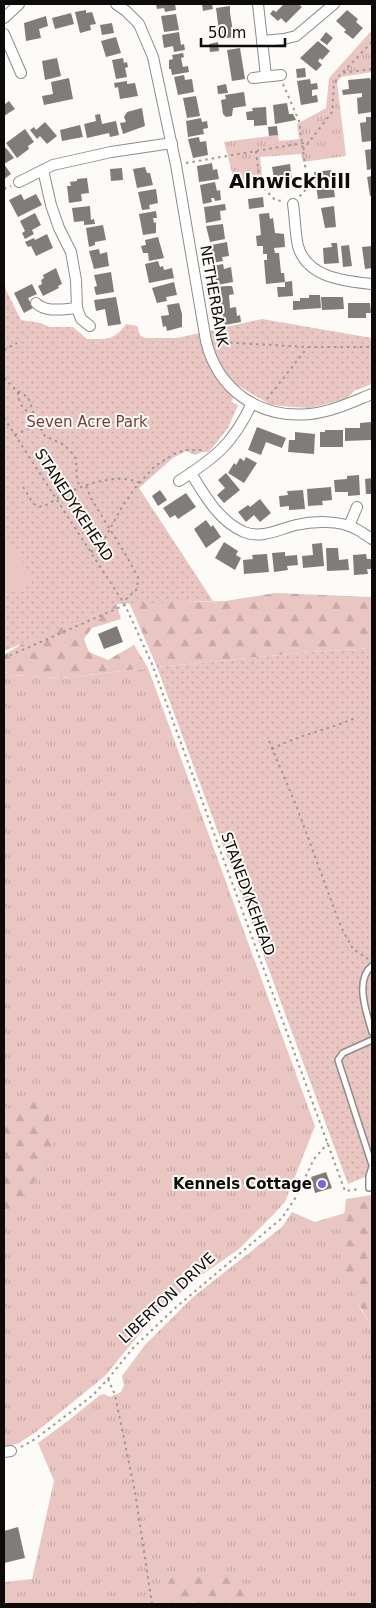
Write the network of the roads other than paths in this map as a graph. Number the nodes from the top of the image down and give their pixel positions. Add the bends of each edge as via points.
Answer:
1 (19, 4) edge
2 (116, 4) edge
3 (258, 4) edge
4 (334, 4) edge
5 (4, 18) edge
6 (4, 34) edge
7 (262, 41) junction
8 (21, 73) dead end
9 (281, 75) road end
10 (266, 76) junction
11 (254, 78) dead end
12 (172, 143) junction
13 (43, 170) junction
14 (19, 182) dead end
15 (293, 204) road end
16 (372, 284) edge
17 (36, 303) dead end
18 (77, 308) junction
19 (90, 326) dead end
20 (372, 394) edge
21 (256, 405) junction
22 (191, 473) junction
23 (179, 481) dead end
24 (357, 507) dead end
25 (349, 526) junction
26 (372, 539) edge
27 (372, 966) edge
28 (372, 1032) edge
29 (372, 1040) edge
30 (372, 1166) edge
31 (369, 1188) road end

1 - 5 street
2 - 12 street, NETHERBANK via 139,24 148,44
3 - 7 street
4 - 7 street via 296,36
6 - 8 street
7 - 10 street
9 - 10 street
10 - 11 street
12 - 13 street via 111,152
12 - 21 street, NETHERBANK via 206,341 223,379
13 - 14 street
13 - 18 street via 59,228 71,252
15 - 16 street via 298,246 308,264 323,275
17 - 18 street via 47,309
18 - 19 street via 81,318
20 - 21 street, NETHERBANK via 308,414 273,411
21 - 22 street via 215,456
22 - 23 street
22 - 25 street via 217,512 244,532 269,533 306,524
24 - 25 street
25 - 26 street
27 - 28 lane via 365,975 363,990
29 - 30 lane via 340,1055 338,1060
30 - 31 lane

